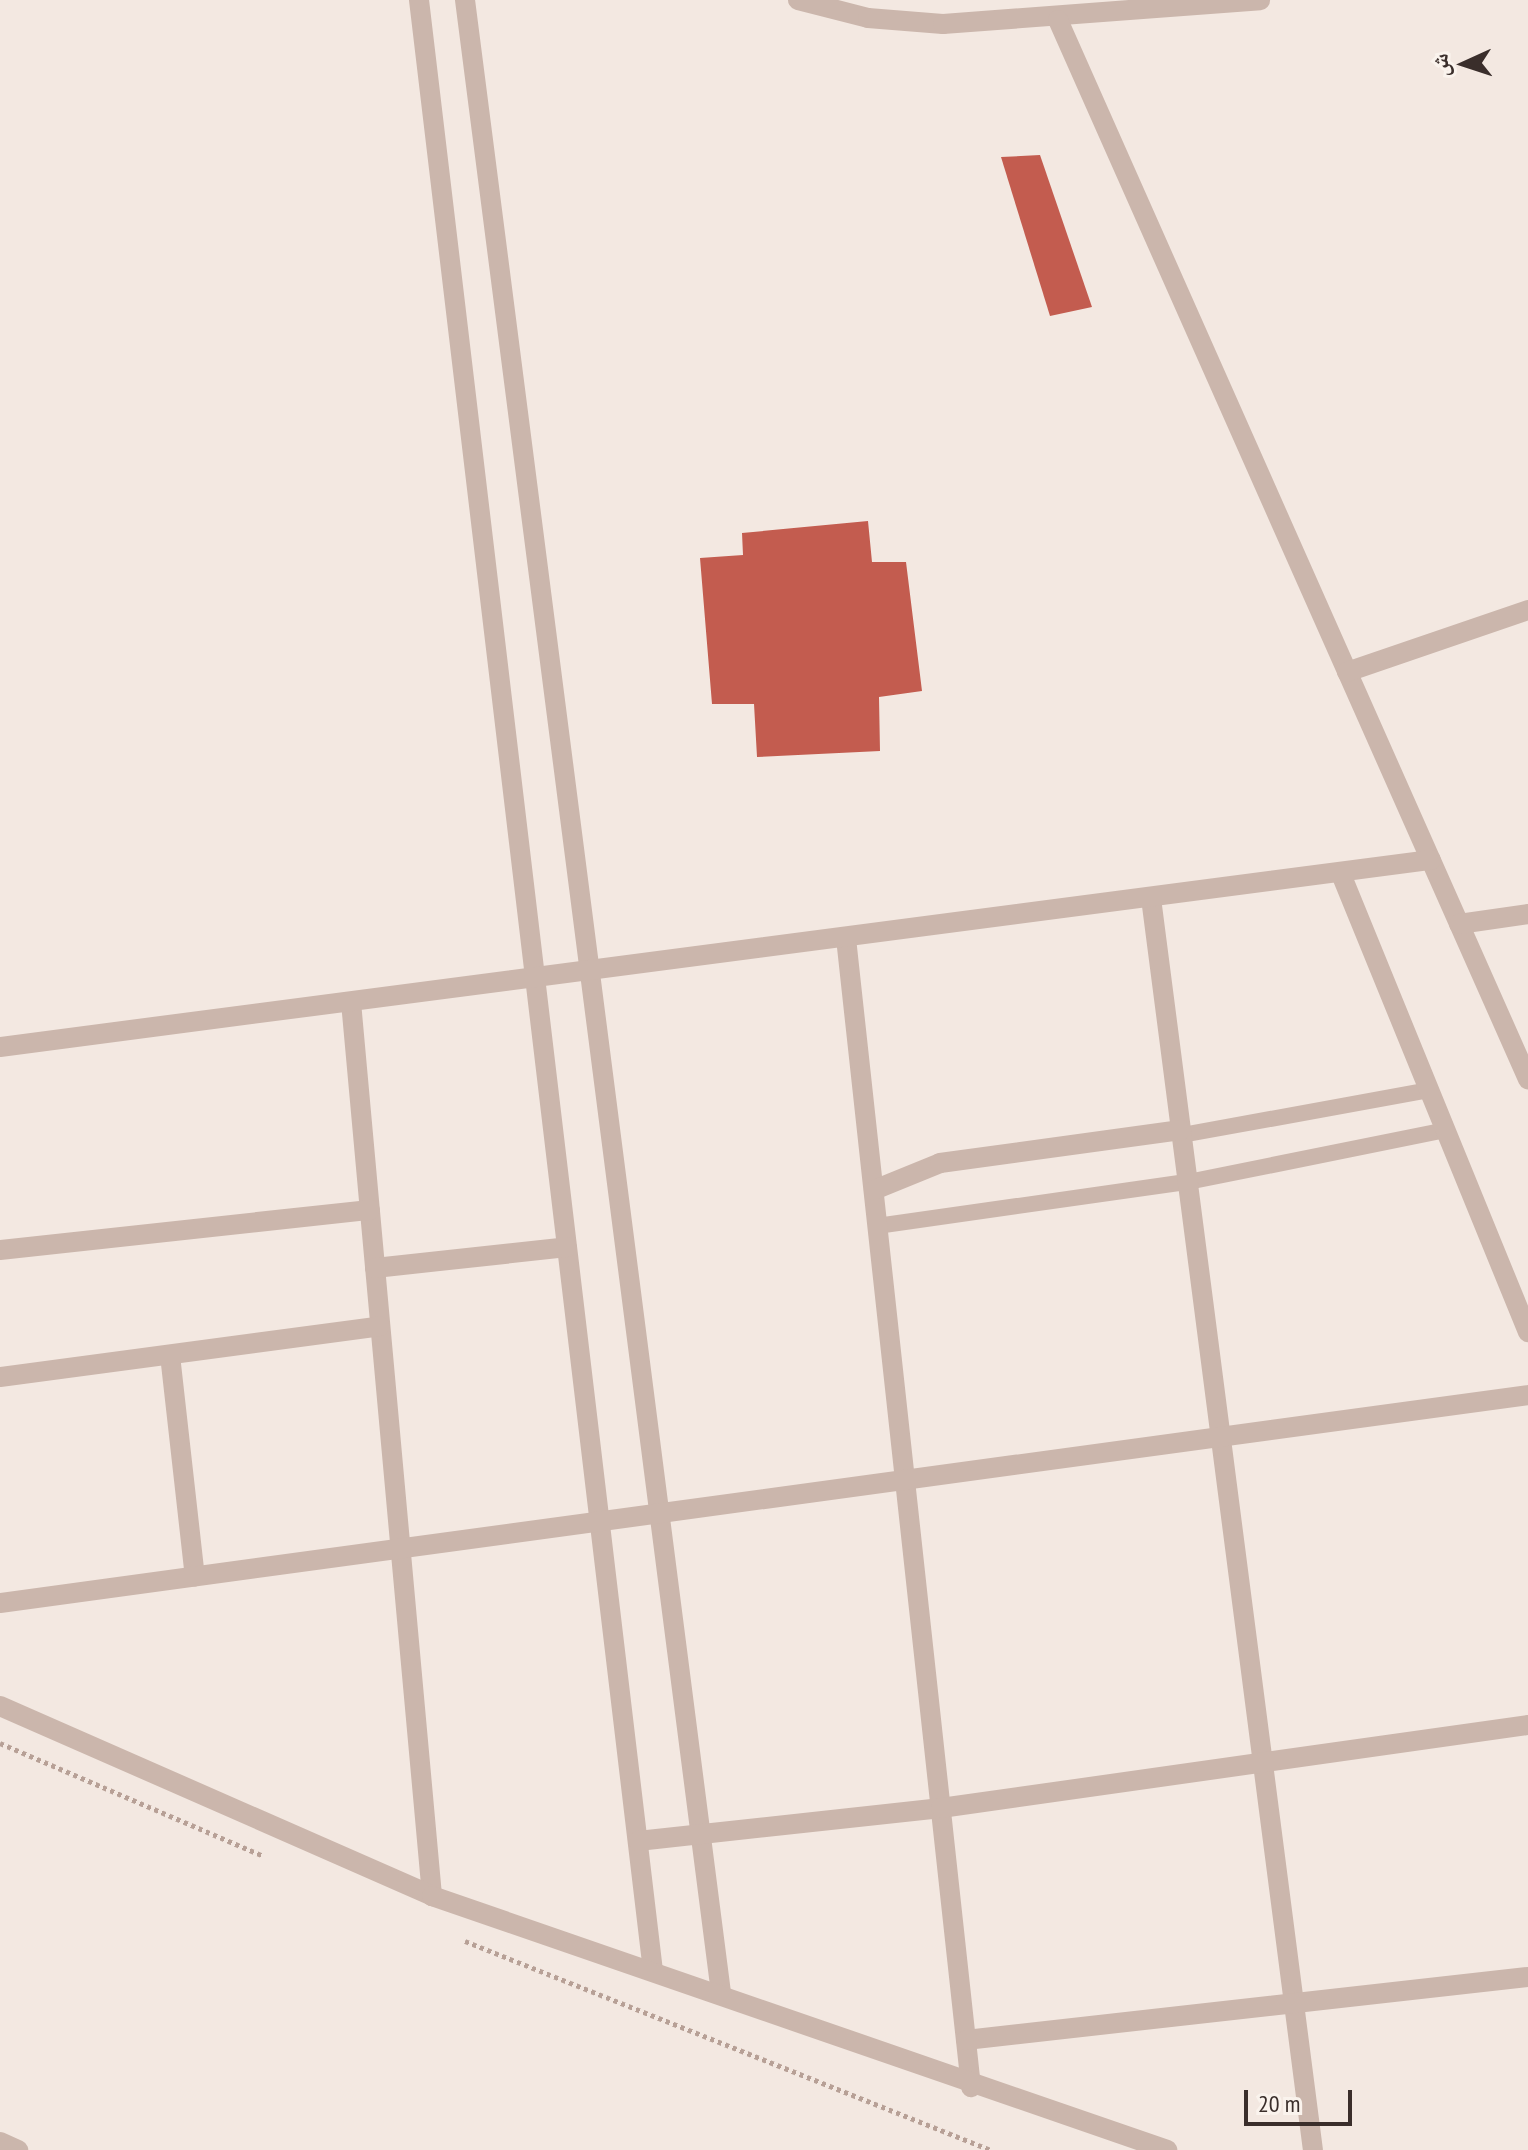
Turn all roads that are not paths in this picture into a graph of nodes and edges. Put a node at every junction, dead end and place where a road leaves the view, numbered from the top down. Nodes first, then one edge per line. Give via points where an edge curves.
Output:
1 (419, 0) edge
2 (465, 0) edge
3 (798, 0) edge
4 (1260, 0) edge
5 (1058, 20) junction
6 (1528, 610) edge
7 (1347, 672) junction
8 (1431, 860) junction
9 (1341, 874) junction
10 (1151, 898) junction
11 (1528, 914) edge
12 (1459, 924) junction
13 (846, 938) junction
14 (590, 971) junction
15 (536, 978) junction
16 (351, 1002) junction
17 (0, 1047) edge
18 (1528, 1079) edge
19 (1430, 1090) junction
20 (1446, 1130) junction
21 (1181, 1133) junction
22 (1188, 1182) junction
23 (874, 1190) junction
24 (370, 1210) junction
25 (877, 1226) junction
26 (567, 1247) junction
27 (0, 1250) edge
28 (375, 1268) junction
29 (380, 1326) junction
30 (1528, 1332) edge
31 (170, 1355) junction
32 (0, 1377) edge
33 (1528, 1395) edge
34 (1221, 1437) junction
35 (905, 1480) junction
36 (659, 1514) junction
37 (600, 1522) junction
38 (400, 1549) junction
39 (195, 1577) junction
40 (0, 1603) edge
41 (0, 1706) edge
42 (1528, 1725) edge
43 (1263, 1762) junction
44 (941, 1808) junction
45 (701, 1836) junction
46 (638, 1841) junction
47 (432, 1896) junction
48 (653, 1970) junction
49 (1528, 1977) edge
50 (721, 1993) junction
51 (1294, 2008) junction
52 (966, 2040) junction
53 (971, 2087) junction
54 (0, 2142) edge
55 (18, 2150) edge
56 (1167, 2150) edge
57 (1313, 2150) edge

1 - 15 street
2 - 14 street
3 - 5 street via 907,22
4 - 5 street
5 - 7 street
6 - 7 street
7 - 8 street
8 - 9 street
8 - 12 street
9 - 10 street
9 - 19 street
10 - 13 street
10 - 21 street
11 - 12 street
12 - 18 street
13 - 14 street
13 - 23 street
14 - 15 street
14 - 36 street
15 - 16 street
15 - 26 street
16 - 17 street
16 - 24 street
19 - 20 street
19 - 21 lane
20 - 22 lane
20 - 30 street
21 - 22 street
21 - 23 street via 940,1163
22 - 25 lane
22 - 34 street
23 - 25 street
24 - 27 street
24 - 28 street
25 - 35 street
26 - 28 street
26 - 37 street
28 - 29 street
29 - 31 street
29 - 38 street
31 - 32 street
31 - 39 street
33 - 34 street
34 - 35 street
34 - 43 street
35 - 36 street
35 - 44 street
36 - 37 street
36 - 45 street
37 - 38 street
37 - 46 street
38 - 39 street
38 - 47 street
39 - 40 street
41 - 47 street
42 - 43 street
43 - 44 street
43 - 51 street
44 - 45 street
44 - 52 street
45 - 46 street
45 - 50 street
46 - 48 street
47 - 48 street
48 - 50 street
49 - 51 street
50 - 53 street
51 - 52 street
51 - 57 street
52 - 53 street
53 - 56 street
54 - 55 street

